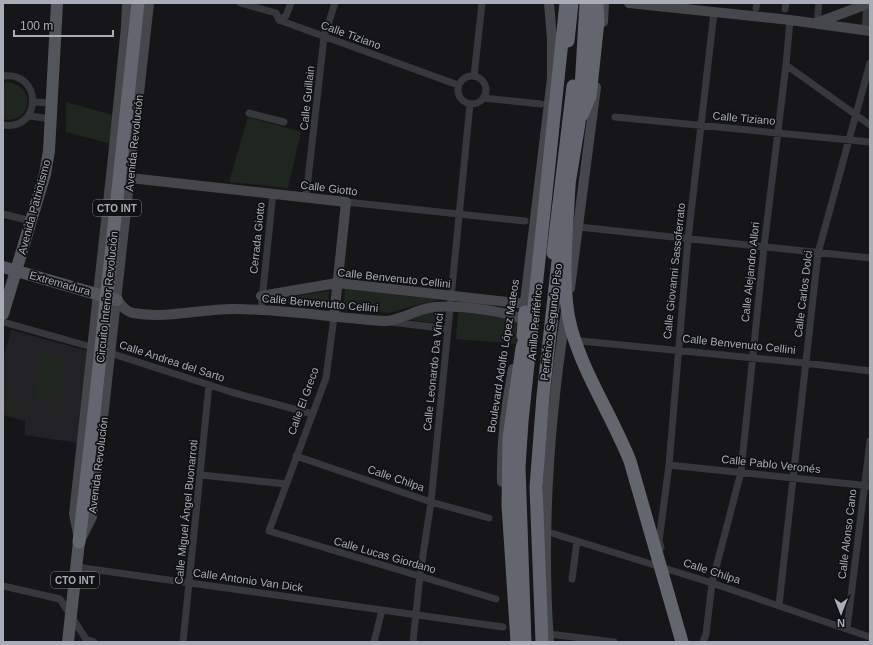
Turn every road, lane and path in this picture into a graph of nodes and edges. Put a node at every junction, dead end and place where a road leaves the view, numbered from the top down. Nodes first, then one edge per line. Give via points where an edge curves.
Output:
1 (57, 3) edge
2 (127, 3) edge
3 (138, 3) edge
4 (149, 3) edge
5 (240, 3) edge
6 (291, 3) edge
7 (335, 3) edge
8 (482, 3) edge
9 (549, 3) edge
10 (560, 3) edge
11 (566, 3) edge
12 (572, 3) edge
13 (581, 3) edge
14 (586, 3) edge
15 (597, 3) edge
16 (604, 3) edge
17 (629, 3) edge
18 (819, 3) edge
19 (868, 4) edge
20 (715, 7) edge
21 (279, 20) junction
22 (790, 20) junction
23 (817, 23) junction
24 (868, 30) edge
25 (324, 37) junction
26 (870, 63) edge
27 (786, 65) junction
28 (3, 76) edge
29 (474, 76) junction
30 (552, 77) junction
31 (458, 85) junction
32 (483, 98) junction
33 (33, 102) junction
34 (51, 103) junction
35 (470, 104) junction
36 (541, 104) dead end
37 (249, 113) dead end
38 (855, 116) junction
39 (615, 117) dead end
40 (26, 118) junction
41 (51, 118) junction
42 (284, 122) dead end
43 (579, 123) junction
44 (3, 125) edge
45 (702, 125) junction
46 (870, 126) edge
47 (778, 132) junction
48 (848, 140) junction
49 (870, 142) edge
50 (130, 178) junction
51 (569, 186) junction
52 (273, 193) junction
53 (306, 197) junction
54 (346, 202) junction
55 (3, 214) edge
56 (460, 214) junction
57 (525, 221) dead end
58 (31, 222) junction
59 (579, 227) junction
60 (688, 239) junction
61 (764, 247) junction
62 (818, 253) junction
63 (870, 258) edge
64 (3, 267) edge
65 (16, 270) junction
66 (337, 282) junction
67 (570, 286) junction
68 (98, 294) junction
69 (261, 296) junction
70 (451, 296) junction
71 (116, 300) junction
72 (450, 307) junction
73 (261, 310) junction
74 (527, 311) junction
75 (3, 314) edge
76 (334, 317) junction
77 (384, 321) junction
78 (3, 322) edge
79 (448, 329) junction
80 (92, 347) junction
81 (678, 350) junction
82 (111, 353) junction
83 (752, 358) junction
84 (805, 363) junction
85 (870, 371) edge
86 (209, 385) junction
87 (312, 414) junction
88 (870, 441) edge
89 (296, 456) junction
90 (669, 465) junction
91 (741, 472) junction
92 (201, 475) junction
93 (793, 478) junction
94 (286, 484) junction
95 (867, 485) edge
96 (431, 502) junction
97 (489, 518) dead end
98 (268, 531) joint
99 (545, 531) junction
100 (79, 542) junction
101 (577, 542) junction
102 (76, 567) junction
103 (667, 568) junction
104 (420, 575) junction
105 (572, 579) dead end
106 (712, 582) junction
107 (190, 583) junction
108 (3, 586) edge
109 (496, 599) dead end
110 (779, 605) junction
111 (382, 610) junction
112 (416, 614) junction
113 (71, 617) junction
114 (503, 627) dead end
115 (847, 629) junction
116 (870, 637) edge
117 (547, 640) edge
118 (68, 642) edge
119 (94, 642) edge
120 (183, 642) edge
121 (374, 642) edge
122 (413, 642) edge
123 (513, 642) edge
124 (517, 642) edge
125 (525, 642) edge
126 (529, 642) edge
127 (537, 642) edge
128 (614, 642) edge
129 (682, 642) edge
130 (688, 642) edge
131 (703, 642) edge

1 - 34 main road, Avenida Patriotismo
2 - 68 main road, Avenida Revolución / CTO INT
3 - 100 highway, Circuito Interior Revolución / CTO INT, bridge
4 - 50 main road, Avenida Revolución / CTO INT
5 - 21 street, Calle Tiziano via 276,13
6 - 21 street via 286,16
7 - 25 street, Calle Guillain
8 - 29 street
9 - 30 main road
10 - 30 main road, Boulevard Adolfo López Mateos
11 - 125 highway, Periférico Segundo Piso, bridge via 519,467
12 - 74 highway, Anillo Periférico
13 - 127 highway, Anillo Periférico via 546,313 533,467
14 - 43 highway, Periférico Segundo Piso
15 - 43 highway via 598,21 590,96
16 - 59 main road via 594,114
17 - 20 main road
18 - 23 street
19 - 23 main road
19 - 24 street
20 - 22 main road
20 - 45 street, Calle Giovanni Sassoferrato
21 - 25 street, Calle Tiziano
22 - 23 main road
22 - 27 street, Calle Alejandro Allori
23 - 24 main road
25 - 31 street, Calle Tiziano
25 - 53 street, Calle Guillain
26 - 38 street, Calle Carlos Dolci
27 - 38 street
27 - 47 street, Calle Alejandro Allori
28 - 33 street via 15,76 24,81 30,88
29 - 31 street via 464,78
29 - 32 street via 483,82
30 - 74 main road, Boulevard Adolfo López Mateos
31 - 35 street via 460,98
32 - 35 street via 477,103
32 - 36 street
33 - 34 street
33 - 40 street
34 - 41 main road, Avenida Patriotismo
35 - 56 street, Calle Leonardo Da Vinci
37 - 42 street
38 - 46 street
38 - 48 street, Calle Carlos Dolci
39 - 45 street, Calle Tiziano
40 - 41 street
40 - 44 street via 15,125
41 - 58 main road, Avenida Patriotismo via 46,166
43 - 51 highway, Periférico Segundo Piso
45 - 47 street, Calle Tiziano
45 - 60 street, Calle Giovanni Sassoferrato
47 - 48 street, Calle Tiziano
47 - 61 street, Calle Alejandro Allori
48 - 49 street, Calle Tiziano
48 - 62 street, Calle Carlos Dolci
50 - 52 main road, Calle Giotto
50 - 71 main road, Avenida Revolución / CTO INT
51 - 117 highway, Periférico Segundo Piso, bridge via 557,272 555,364 542,468
51 - 129 highway, bridge via 565,289 570,327 581,359 630,461
52 - 53 main road, Calle Giotto
52 - 69 street, Cerrada Giotto
53 - 54 main road, Calle Giotto
54 - 56 street, Calle Giotto
54 - 66 main road, Calle El Greco
55 - 58 street
56 - 57 street, Calle Giotto
56 - 70 street, Calle Leonardo Da Vinci
58 - 65 main road, Avenida Patriotismo
59 - 60 street
59 - 67 main road
60 - 61 street
60 - 81 street, Calle Giovanni Sassoferrato
61 - 62 street
61 - 83 street, Calle Alejandro Allori
62 - 63 street
62 - 84 street, Calle Carlos Dolci
64 - 65 main road, Extremadura
65 - 68 main road, Extremadura
65 - 75 main road, Avenida Patriotismo
66 - 69 main road, Calle Benvenuto Cellini
66 - 70 main road, Calle Benvenuto Cellini
66 - 76 main road, Calle El Greco
67 - 81 street, Calle Benvenuto Cellini via 580,343
67 - 99 main road via 547,468
68 - 71 main road, Extremadura
68 - 80 main road, Avenida Revolución / CTO INT
69 - 73 street, Cerrada Giotto
70 - 72 street, Calle Leonardo Da Vinci
70 - 74 main road, Calle Benvenuto Cellini
71 - 73 main road, Calle Benvenutto Cellini via 128,311 145,314
71 - 82 main road, Avenida Revolución / CTO INT
72 - 74 main road, Calle Benvenutto Cellini via 507,314
72 - 77 main road, Calle Benvenutto Cellini via 430,307 400,319
72 - 79 street, Calle Leonardo Da Vinci
73 - 76 main road, Calle Benvenutto Cellini
74 - 123 main road, Boulevard Adolfo López Mateos via 504,414 502,439 504,513
74 - 124 highway via 509,438 508,505
74 - 126 highway, Anillo Periférico via 523,468
76 - 77 main road, Calle Benvenutto Cellini
76 - 87 street, Calle El Greco via 328,368
77 - 79 street
78 - 80 street, Calle Andrea del Sarto
79 - 96 street, Calle Leonardo Da Vinci
80 - 82 street, Calle Andrea del Sarto
80 - 100 main road, Avenida Revolución / CTO INT via 74,514
81 - 83 street, Calle Benvenuto Cellini
81 - 90 street, Calle Giovanni Sassoferrato
82 - 86 street, Calle Andrea del Sarto
82 - 100 main road, Avenida Revolución / CTO INT via 92,517
83 - 84 street, Calle Benvenuto Cellini
83 - 91 street, Calle Alejandro Allori
84 - 85 street, Calle Benvenuto Cellini
84 - 93 street, Calle Carlos Dolci
86 - 87 street, Calle Andrea del Sarto
86 - 92 street, Calle Miguel Ángel Buonarroti
87 - 89 street, Calle El Greco
88 - 95 street, Calle Alonso Cano
89 - 94 street, Calle El Greco
89 - 96 street, Calle Chilpa
90 - 91 street, Calle Pablo Veronés
90 - 103 street, Calle Giovanni Sassoferrato via 659,541
91 - 93 street, Calle Pablo Veronés
91 - 106 street, Calle Alejandro Allori
92 - 94 street
92 - 107 street, Calle Miguel Ángel Buonarroti
93 - 95 street, Calle Pablo Veronés
93 - 110 street, Calle Carlos Dolci
94 - 98 street, Calle El Greco
95 - 115 street, Calle Alonso Cano
96 - 97 street, Calle Chilpa
96 - 104 street, Calle Leonardo Da Vinci
98 - 104 street, Calle Lucas Giordano
99 - 101 street, Calle Chilpa
99 - 117 main road
100 - 102 main road, Avenida Revolución / CTO INT
101 - 103 street, Calle Chilpa
101 - 105 street
102 - 107 street, Calle Antonio Van Dick
102 - 113 main road, Avenida Revolución / CTO INT
103 - 106 street, Calle Chilpa
103 - 130 street
104 - 109 street, Calle Lucas Giordano
104 - 112 street, Calle Leonardo Da Vinci
106 - 110 street, Calle Chilpa
106 - 131 street, Calle Alejandro Allori
107 - 111 street, Calle Antonio Van Dick
107 - 120 street, Calle Miguel Ángel Buonarroti
108 - 113 street via 60,599
110 - 115 street, Calle Chilpa
111 - 112 street, Calle Antonio Van Dick
111 - 121 street
112 - 114 street, Calle Antonio Van Dick
112 - 122 street, Calle Leonardo Da Vinci
113 - 118 main road, Avenida Revolución / CTO INT
113 - 119 street via 86,639
115 - 116 street, Calle Chilpa
117 - 128 street

